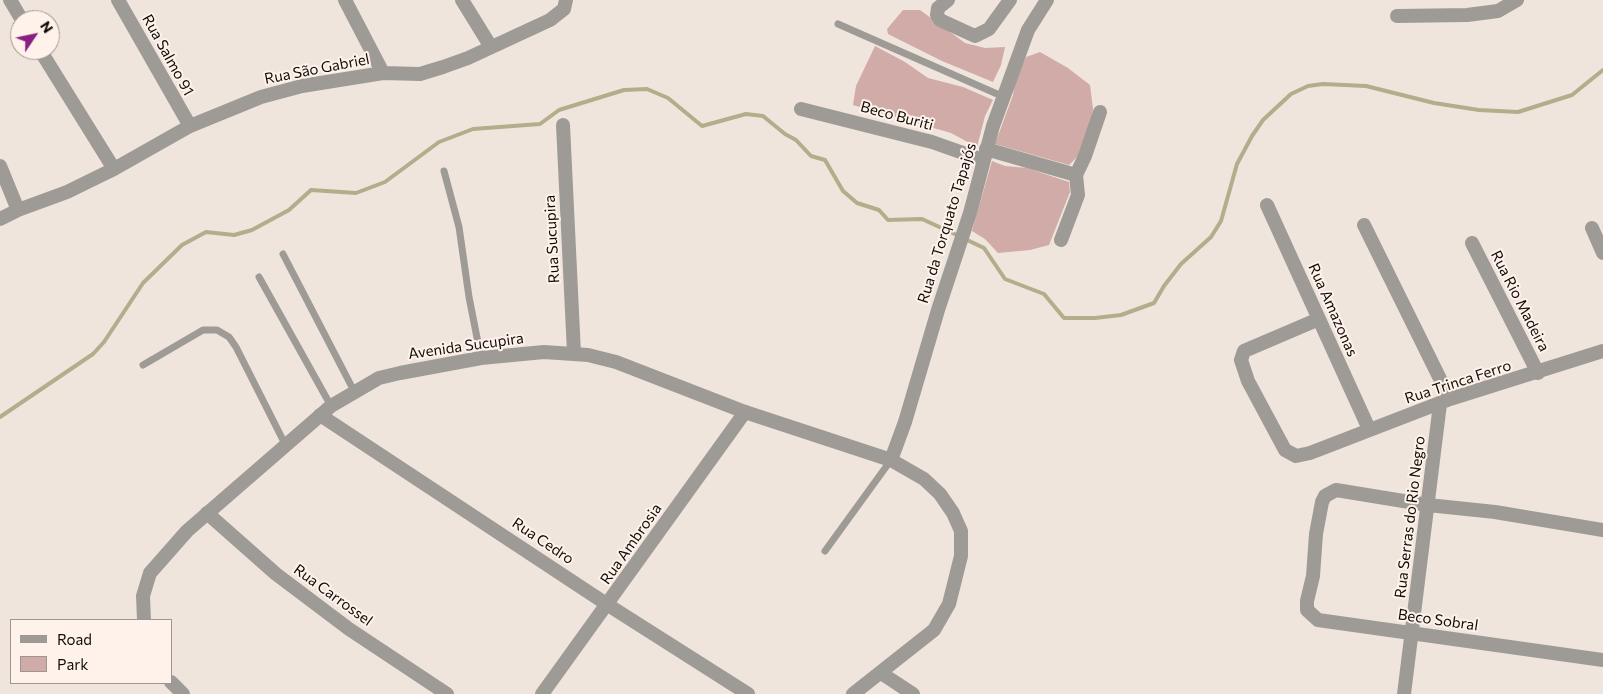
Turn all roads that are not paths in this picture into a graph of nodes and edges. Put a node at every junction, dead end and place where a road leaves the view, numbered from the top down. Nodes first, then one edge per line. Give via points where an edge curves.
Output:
1 (118, 0) edge
2 (345, 0) edge
3 (462, 0) edge
4 (566, 0) edge
5 (1010, 0) edge
6 (1047, 0) edge
7 (1517, 0) edge
8 (943, 4) edge
9 (1397, 16) dead end
10 (838, 24) dead end
11 (491, 47) junction
12 (46, 60) edge
13 (383, 73) junction
14 (1004, 97) junction
15 (801, 108) dead end
16 (1100, 112) dead end
17 (563, 124) dead end
18 (190, 126) junction
19 (985, 155) junction
20 (0, 166) edge
21 (114, 169) junction
22 (444, 171) dead end
23 (1076, 175) junction
24 (1267, 205) dead end
25 (18, 210) junction
26 (0, 219) edge
27 (1364, 225) dead end
28 (1592, 228) dead end
29 (1061, 240) dead end
30 (1472, 243) dead end
31 (1603, 253) edge
32 (283, 254) dead end
33 (259, 277) dead end
34 (1319, 319) junction
35 (1603, 351) edge
36 (574, 353) junction
37 (481, 358) junction
38 (143, 365) dead end
39 (1538, 373) junction
40 (354, 391) junction
41 (1445, 402) junction
42 (331, 406) junction
43 (745, 412) junction
44 (320, 415) junction
45 (1369, 429) junction
46 (285, 444) junction
47 (890, 460) junction
48 (1428, 505) junction
49 (207, 513) junction
50 (1603, 530) edge
51 (826, 551) dead end
52 (608, 605) junction
53 (144, 619) edge
54 (1412, 634) junction
55 (1603, 660) edge
56 (881, 673) junction
57 (172, 683) edge
58 (183, 694) edge
59 (447, 694) edge
60 (542, 694) edge
61 (748, 694) edge
62 (853, 694) edge
63 (913, 694) edge
64 (1404, 694) edge

1 - 18 street, Rua Salmo 91
2 - 13 street
3 - 11 street
4 - 11 street, Rua São Gabriel via 564,9 550,20
5 - 8 street via 989,29 975,36 940,20 936,11
6 - 14 street, Rua da Torquato Tapajós via 1028,30
7 - 9 street via 1498,12
10 - 14 lane
11 - 13 street, Rua São Gabriel via 420,74
12 - 21 street
13 - 18 street, Rua São Gabriel via 302,86 261,97
14 - 19 street, Rua da Torquato Tapajós
15 - 19 street, Beco Buriti
16 - 23 street via 1086,156
17 - 36 street, Rua Sucupira
18 - 21 street, Rua São Gabriel
19 - 23 street, Beco Buriti
19 - 47 street, Rua da Torquato Tapajós via 905,422
20 - 25 street
21 - 25 street, Rua São Gabriel via 67,192
22 - 37 lane via 459,227
23 - 29 street via 1078,194
24 - 34 street, Rua Amazonas
25 - 26 street, Rua São Gabriel
27 - 41 street
28 - 31 street
30 - 39 street, Rua Rio Madeira
32 - 40 lane
33 - 42 lane
34 - 45 street, Rua Amazonas
34 - 45 street, Rua Trinca Ferro via 1244,351 1241,360 1248,381 1285,450 1296,456
35 - 39 street, Rua Trinca Ferro
36 - 37 street, Avenida Sucupira via 544,352
36 - 43 street, Avenida Sucupira via 616,362
37 - 40 street, Avenida Sucupira via 379,378
38 - 46 lane via 203,330 217,330 229,337 236,347
39 - 41 street, Rua Trinca Ferro
40 - 42 street, Avenida Sucupira
41 - 45 street, Rua Trinca Ferro
41 - 48 street, Rua Serras do Rio Negro
42 - 44 street, Avenida Sucupira
43 - 47 street, Avenida Sucupira
43 - 52 street, Rua Ambrosia
44 - 46 street, Avenida Sucupira
44 - 52 street, Rua Cedro
46 - 49 street, Avenida Sucupira
47 - 51 lane
47 - 56 street, Avenida Sucupira via 924,480 940,494 961,531 961,556 950,604 934,630
48 - 50 street via 1495,512
48 - 54 street, Rua Serras do Rio Negro
48 - 54 street, Beco Sobral via 1336,490 1325,496 1316,534 1313,576 1307,602 1307,610 1318,620
49 - 53 street, Avenida Sucupira via 167,551 150,573 143,596
49 - 59 street, Rua Carrossel via 276,574 334,618
52 - 60 street, Rua Ambrosia
52 - 61 street, Rua Cedro
54 - 55 street, Beco Sobral
54 - 64 street, Rua Serras do Rio Negro
56 - 62 street, Avenida Sucupira
56 - 63 street
57 - 58 street

